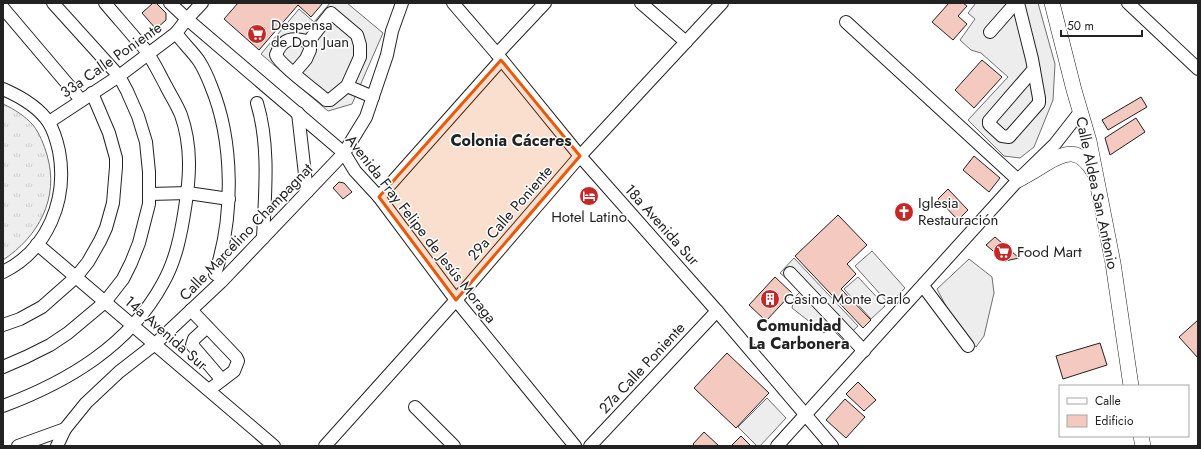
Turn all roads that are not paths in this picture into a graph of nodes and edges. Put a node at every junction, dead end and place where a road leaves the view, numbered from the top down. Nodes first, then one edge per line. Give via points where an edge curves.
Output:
1 (53, 3) edge
2 (105, 3) edge
3 (170, 3) edge
4 (202, 3) edge
5 (402, 3) edge
6 (453, 3) edge
7 (545, 3) edge
8 (641, 3) edge
9 (722, 3) edge
10 (1018, 3) edge
11 (1052, 3) edge
12 (1128, 3) edge
13 (3, 8) edge
14 (187, 19) junction
15 (846, 22) dead end
16 (990, 32) dead end
17 (176, 34) junction
18 (310, 42) junction
19 (686, 42) junction
20 (148, 53) junction
21 (499, 57) junction
22 (1034, 69) junction
23 (1198, 69) edge
24 (294, 73) junction
25 (119, 76) junction
26 (347, 86) junction
27 (3, 89) edge
28 (92, 93) junction
29 (373, 97) junction
30 (81, 100) junction
31 (256, 103) dead end
32 (1080, 112) junction
33 (298, 113) junction
34 (49, 122) junction
35 (344, 153) junction
36 (580, 156) junction
37 (1095, 173) junction
38 (1018, 180) junction
39 (307, 192) junction
40 (188, 193) junction
41 (150, 194) junction
42 (379, 197) junction
43 (229, 199) junction
44 (263, 238) junction
45 (38, 244) junction
46 (3, 272) edge
47 (790, 273) dead end
48 (215, 274) dead end
49 (76, 277) junction
50 (923, 286) junction
51 (456, 300) junction
52 (105, 302) junction
53 (191, 310) junction
54 (717, 311) junction
55 (3, 325) edge
56 (133, 326) junction
57 (207, 327) junction
58 (155, 344) junction
59 (968, 346) dead end
60 (864, 351) junction
61 (3, 367) edge
62 (222, 380) junction
63 (1131, 385) edge
64 (209, 390) junction
65 (3, 406) edge
66 (416, 408) dead end
67 (805, 416) junction
68 (65, 429) junction
69 (18, 446) edge
70 (57, 446) edge
71 (274, 446) edge
72 (325, 446) edge
73 (454, 446) edge
74 (575, 446) edge
75 (590, 446) edge
76 (777, 446) edge
77 (832, 446) edge

1 - 25 street
2 - 20 street
3 - 14 street, Avenida Fray Felipe de Jesús Moraga
4 - 14 street, 33a Calle Poniente
5 - 29 street, Calle Marcelino Champagnat
6 - 21 street, 18a Avenida Sur
7 - 21 street
8 - 19 street
9 - 19 street, 29a Calle Poniente
10 - 16 street via 1012,6
10 - 22 street
11 - 32 main road, Calle Aldea San Antonio
12 - 23 street
13 - 30 street
14 - 17 street, 33a Calle Poniente
14 - 33 street, Avenida Fray Felipe de Jesús Moraga
15 - 38 street
17 - 20 street, 33a Calle Poniente
17 - 43 street via 199,62 216,97 223,121
18 - 24 street via 306,59
18 - 24 street via 298,38 289,39 277,51 277,58
18 - 26 street via 331,13 357,35 360,57
19 - 36 street, 29a Calle Poniente
20 - 25 street, 33a Calle Poniente
20 - 40 street via 182,117 190,161
21 - 36 street, 18a Avenida Sur
21 - 42 street
22 - 22 street via 989,121 1002,136 1009,137 1039,103
24 - 26 street via 326,100 330,100
25 - 28 street, 33a Calle Poniente
25 - 41 street via 143,129 148,155
26 - 29 street
27 - 34 street via 32,105
28 - 30 street, 33a Calle Poniente
28 - 49 street via 109,133 116,167 115,182 113,203 106,228 92,255
29 - 35 street, Calle Marcelino Champagnat via 366,117
30 - 34 street, 33a Calle Poniente
31 - 44 street via 265,153
32 - 37 main road, Calle Aldea San Antonio
32 - 38 street via 1055,144
33 - 35 street, Avenida Fray Felipe de Jesús Moraga
33 - 39 street
34 - 45 street via 58,146 62,170 60,195 53,219
35 - 39 street, Calle Marcelino Champagnat
35 - 42 street, Avenida Fray Felipe de Jesús Moraga via 355,171
36 - 51 street, 29a Calle Poniente
36 - 54 street, 18a Avenida Sur
37 - 38 main road via 1083,158 1065,154
37 - 63 main road, Calle Aldea San Antonio via 1113,263
38 - 50 street
39 - 44 street, Calle Marcelino Champagnat
40 - 41 street
40 - 43 street
40 - 56 street via 180,236 168,272 152,302
41 - 52 street via 135,255 123,279
42 - 51 street, Avenida Fray Felipe de Jesús Moraga
43 - 48 street via 224,241
44 - 53 street, Calle Marcelino Champagnat
45 - 46 street via 21,261
45 - 49 street, 14a Avenida Sur
47 - 60 street
49 - 52 street, 14a Avenida Sur
49 - 55 street via 42,306
50 - 59 street
50 - 60 street
51 - 72 street, 29a Calle Poniente
51 - 74 street, Avenida Fray Felipe de Jesús Moraga
52 - 56 street, 14a Avenida Sur
52 - 61 street via 50,345
53 - 57 street
53 - 58 street, Calle Marcelino Champagnat
54 - 67 street, 18a Avenida Sur
54 - 75 street, 27a Calle Poniente
56 - 58 street, 14a Avenida Sur
56 - 65 street via 95,360 76,373 31,396
57 - 62 street via 194,339 192,345
57 - 62 street via 238,361 234,370
58 - 64 street, 14a Avenida Sur
58 - 68 street, Calle Marcelino Champagnat via 119,372 86,403
60 - 67 street
62 - 64 street
64 - 71 street, 14a Avenida Sur
66 - 73 street
67 - 76 street
67 - 77 street, 18a Avenida Sur
68 - 69 street
68 - 70 street, Calle Marcelino Champagnat

